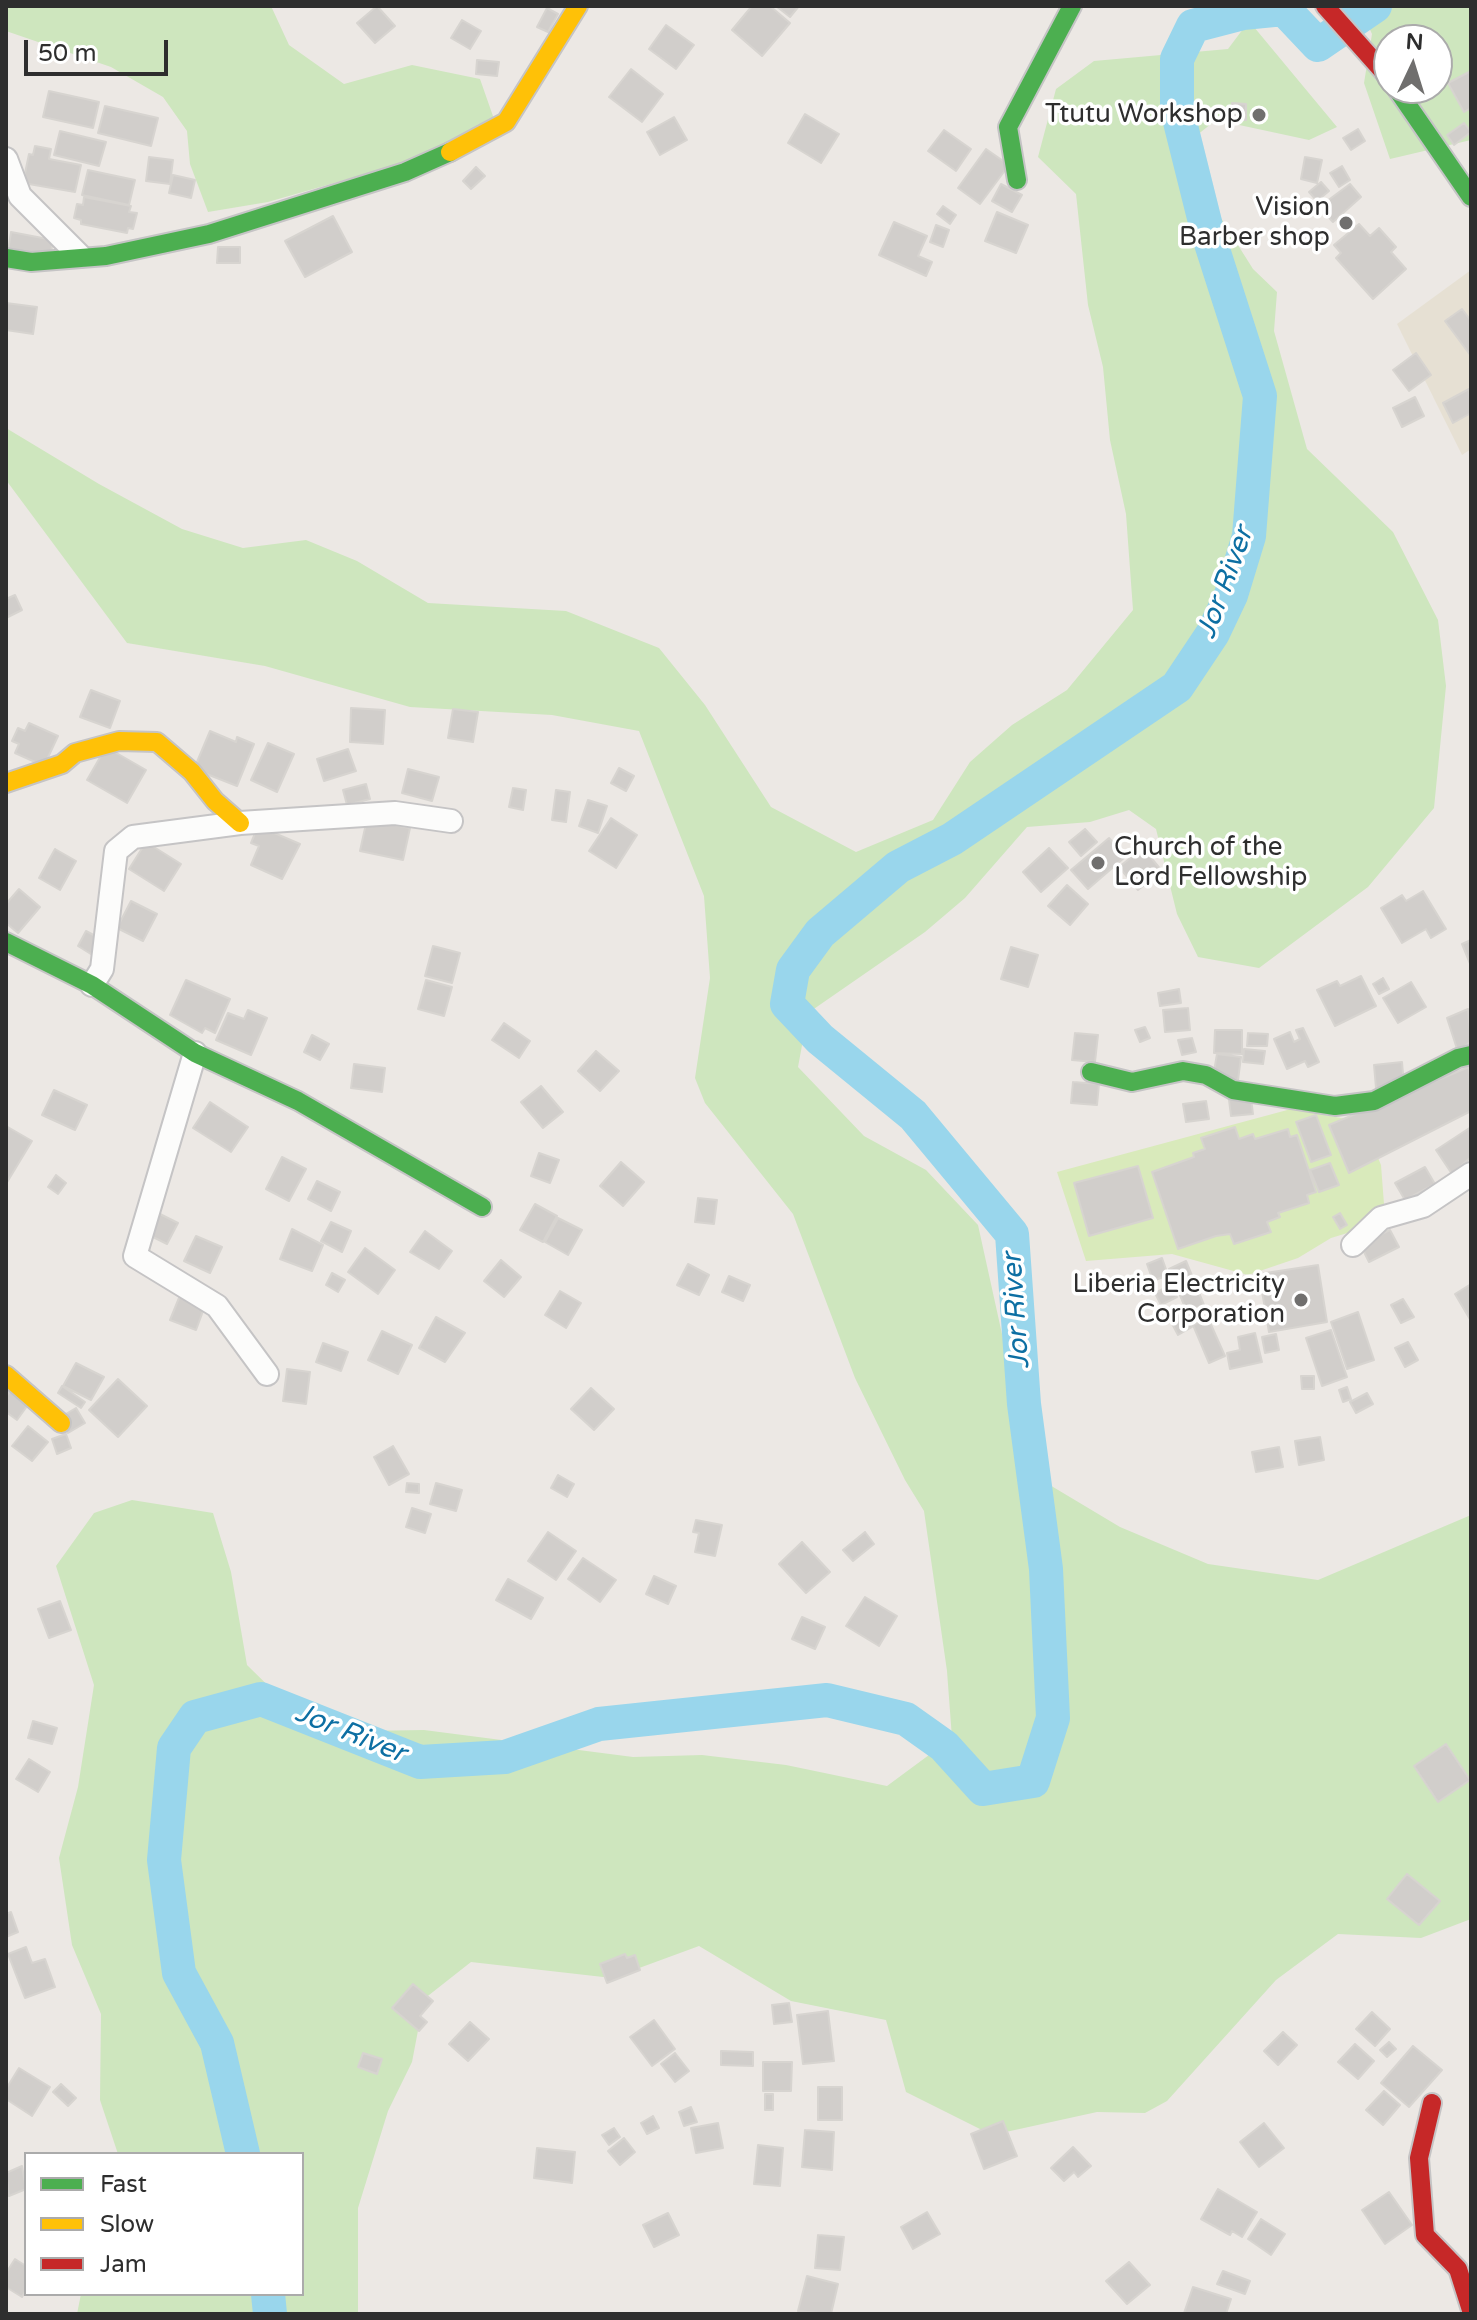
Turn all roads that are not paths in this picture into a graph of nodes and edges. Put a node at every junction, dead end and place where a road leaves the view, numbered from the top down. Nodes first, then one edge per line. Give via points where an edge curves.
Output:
1 (578, 6) edge
2 (1072, 6) edge
3 (1325, 6) edge
4 (1373, 56) edge
5 (1407, 104) edge
6 (6, 159) edge
7 (1017, 180) dead end
8 (1471, 197) edge
9 (80, 256) junction
10 (6, 258) edge
11 (6, 783) edge
12 (451, 821) dead end
13 (240, 823) junction
14 (6, 942) edge
15 (92, 985) junction
16 (195, 1053) junction
17 (1471, 1055) edge
18 (1091, 1072) dead end
19 (1471, 1174) edge
20 (482, 1207) dead end
21 (1353, 1245) dead end
22 (267, 1374) dead end
23 (6, 1375) edge
24 (61, 1423) dead end
25 (1432, 2103) dead end
26 (1471, 2310) edge

1 - 9 main road via 506,122 488,134 405,172 209,234 106,256
2 - 7 main road via 1008,127
3 - 4 main road
5 - 8 main road
6 - 9 street via 20,196
9 - 10 main road via 31,262
11 - 13 main road via 62,764 75,753 119,741 157,742
12 - 13 street via 395,813
13 - 15 street via 133,837 116,851 102,969
14 - 15 main road
15 - 16 main road
16 - 20 main road via 298,1101
16 - 22 street via 135,1256 217,1306
17 - 18 main road via 1374,1101 1335,1106 1233,1090 1206,1075 1183,1071 1132,1082
19 - 21 street via 1423,1206 1381,1218
23 - 24 main road
25 - 26 main road via 1419,2158 1425,2235 1458,2269

